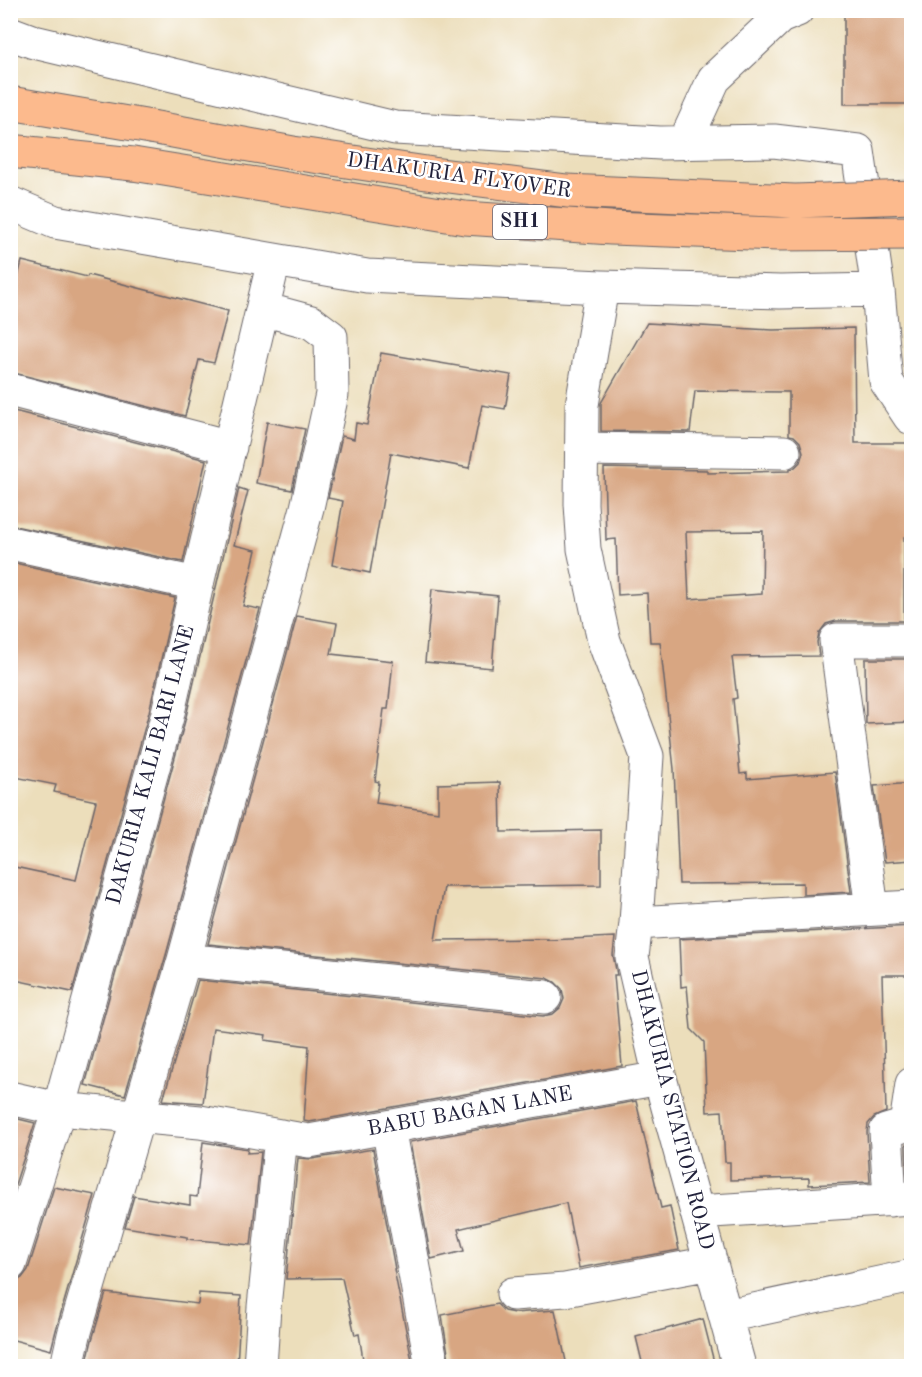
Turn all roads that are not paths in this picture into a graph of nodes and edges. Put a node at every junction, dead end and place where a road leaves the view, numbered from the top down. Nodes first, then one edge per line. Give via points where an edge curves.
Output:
1 (797, 10) edge
2 (10, 33) edge
3 (10, 103) edge
4 (685, 142) junction
5 (10, 151) edge
6 (912, 196) edge
7 (10, 203) edge
8 (912, 233) edge
9 (274, 260) junction
10 (602, 287) junction
11 (878, 290) junction
12 (263, 309) junction
13 (10, 390) edge
14 (912, 417) edge
15 (230, 447) junction
16 (582, 449) junction
17 (784, 452) dead end
18 (10, 543) edge
19 (197, 584) junction
20 (912, 640) edge
21 (912, 907) edge
22 (872, 909) junction
23 (636, 923) junction
24 (184, 960) junction
25 (545, 997) dead end
26 (660, 1078) junction
27 (912, 1084) edge
28 (10, 1098) edge
29 (59, 1109) junction
30 (139, 1117) junction
31 (388, 1127) junction
32 (281, 1136) junction
33 (901, 1199) edge
34 (697, 1212) junction
35 (11, 1263) edge
36 (711, 1263) junction
37 (912, 1276) edge
38 (513, 1294) dead end
39 (726, 1316) junction
40 (67, 1366) edge
41 (260, 1366) edge
42 (432, 1366) edge
43 (739, 1366) edge

1 - 4 street via 780,17 714,79
2 - 4 street via 395,128
3 - 6 main road, DHAKURIA FLYOVER / SH1, bridge via 304,154 567,191 795,201
4 - 11 street via 774,141 858,151
5 - 8 main road, DHAKURIA FLYOVER / SH1, bridge via 134,164 465,218 754,233
7 - 9 street via 55,222
9 - 10 street via 367,276
9 - 12 street, DAKURIA KALI BARI LANE
10 - 11 street via 780,292
10 - 16 street, DHAKURIA STATION ROAD via 582,405
11 - 14 street via 886,381
12 - 15 street, DAKURIA KALI BARI LANE
12 - 24 street via 311,322 331,337 332,394 307,508
13 - 15 street
15 - 19 street, DAKURIA KALI BARI LANE
16 - 17 street
16 - 23 street, DHAKURIA STATION ROAD via 584,549 604,641 647,756
18 - 19 street
19 - 29 street, DAKURIA KALI BARI LANE via 167,717
20 - 22 street via 836,640
21 - 22 street
22 - 23 street
23 - 26 street, DHAKURIA STATION ROAD via 632,957
24 - 25 street
24 - 30 street
26 - 31 street, BABU BAGAN LANE
26 - 34 street, DHAKURIA STATION ROAD
27 - 33 street via 906,1125 886,1131
28 - 29 street, BABU BAGAN LANE
29 - 30 street, BABU BAGAN LANE
29 - 35 street, DAKURIA KALI BARI LANE
30 - 32 street, BABU BAGAN LANE via 200,1122
30 - 40 street
31 - 32 street, BABU BAGAN LANE via 309,1141
31 - 42 street
32 - 41 street
33 - 34 street
34 - 36 street, DHAKURIA STATION ROAD
36 - 38 street via 565,1290
36 - 39 street, DHAKURIA STATION ROAD
37 - 39 street
39 - 43 street, DHAKURIA STATION ROAD

